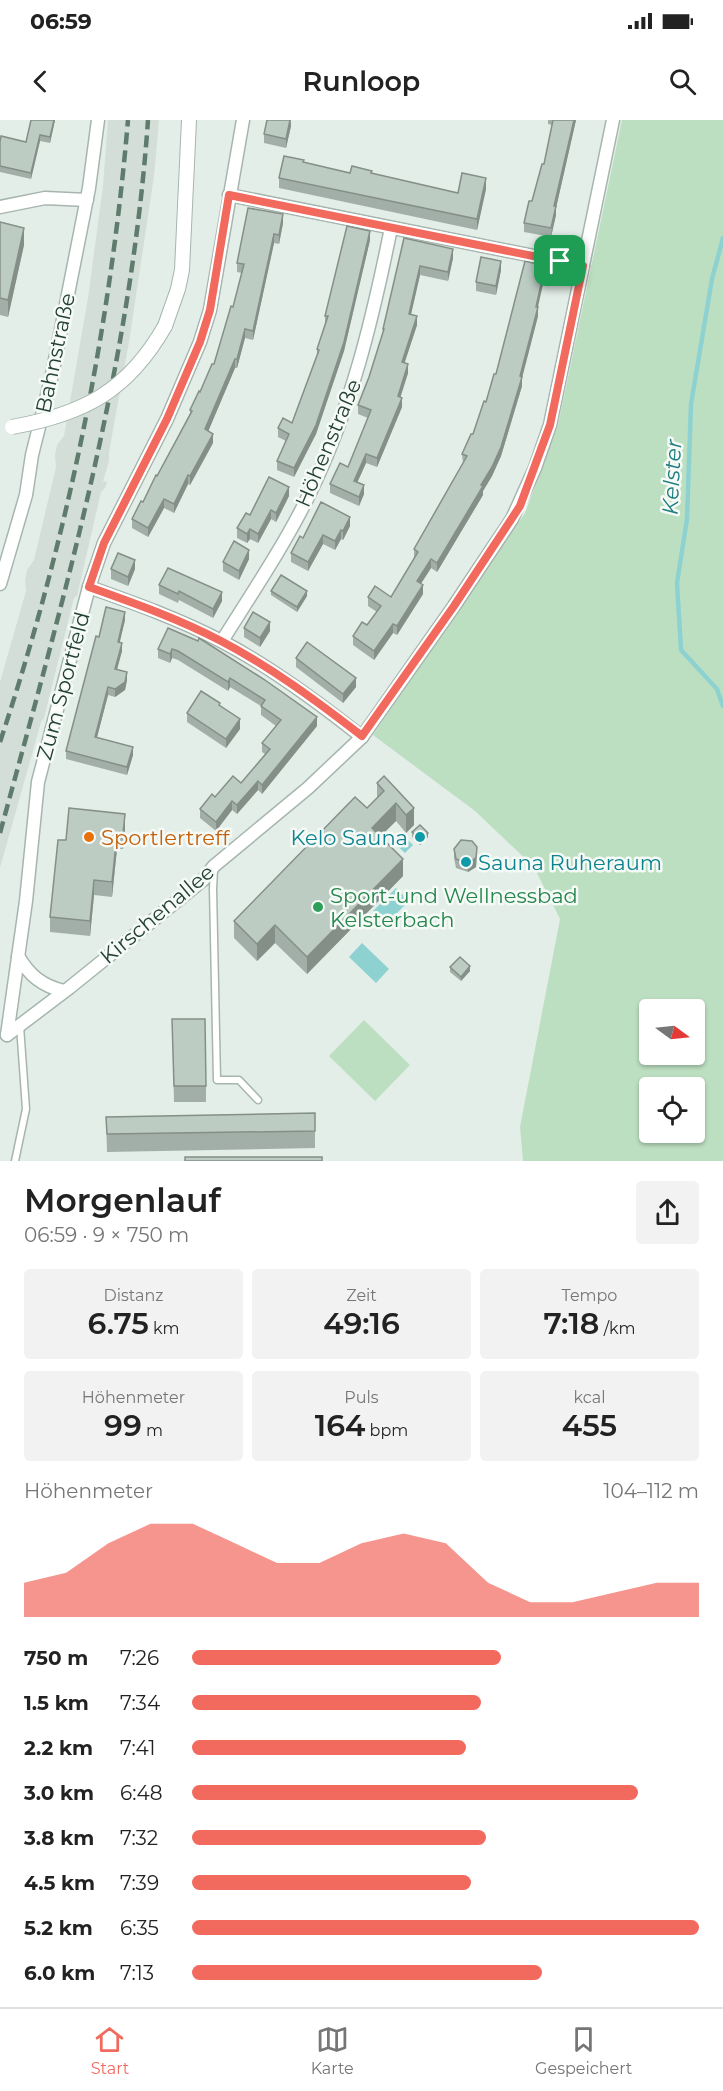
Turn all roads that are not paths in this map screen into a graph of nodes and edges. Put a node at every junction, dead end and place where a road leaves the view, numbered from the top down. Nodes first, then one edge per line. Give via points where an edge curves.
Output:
1 (98, 120) edge
2 (189, 120) edge
3 (243, 120) edge
4 (613, 120) edge
5 (229, 195) junction
6 (87, 200) junction
7 (0, 207) edge
8 (391, 228) junction
9 (583, 266) junction
10 (6, 428) edge
11 (0, 584) edge
12 (89, 587) junction
13 (222, 641) junction
14 (362, 736) junction
15 (214, 866) junction
16 (18, 956) junction
17 (64, 991) junction
18 (20, 1026) junction
19 (3, 1038) edge
20 (258, 1100) dead end
21 (15, 1161) edge

1 - 6 street, Bahnstraße
2 - 10 street, bridge via 182,270 165,326 142,361 112,390 57,417
3 - 5 street, Zum Sportfeld
4 - 9 street, Kirschenallee
5 - 8 street
5 - 12 street, Zum Sportfeld via 210,310 200,342 167,419 104,543
6 - 7 street via 45,198
6 - 11 street, Bahnstraße via 26,495
8 - 9 street
8 - 13 street, Höhenstraße via 366,343 331,447 286,539
9 - 14 street, Kirschenallee via 550,425 520,506
12 - 13 street via 170,616
12 - 16 street, Zum Sportfeld via 38,782
13 - 14 street via 308,695
14 - 15 street, Kirschenallee via 308,788
15 - 17 street, Kirschenallee via 203,880
15 - 20 lane via 217,1080 239,1080
16 - 17 street via 36,979
16 - 19 street, Zum Sportfeld
17 - 18 street, Kirschenallee
18 - 19 street, Kirschenallee
18 - 21 lane via 26,1109

